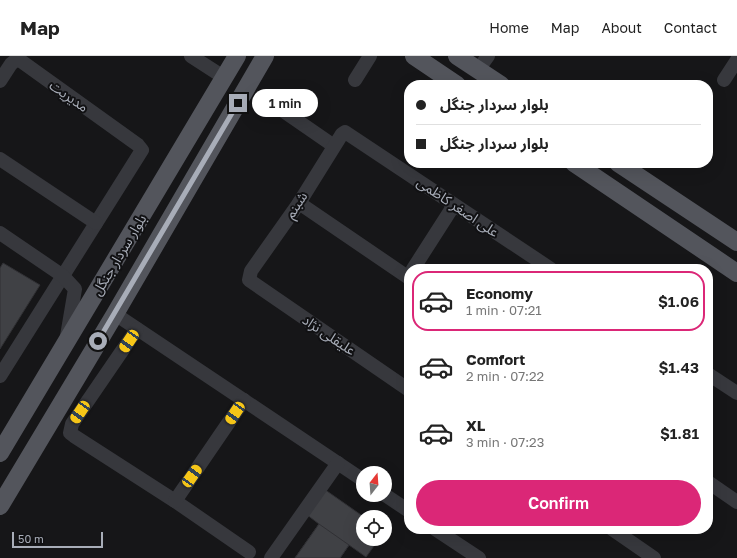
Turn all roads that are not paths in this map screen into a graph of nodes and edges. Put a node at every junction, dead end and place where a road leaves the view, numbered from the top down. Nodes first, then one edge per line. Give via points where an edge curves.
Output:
1 (191, 56) edge
2 (237, 56) edge
3 (265, 56) edge
4 (370, 56) edge
5 (414, 56) edge
6 (457, 56) edge
7 (737, 60) edge
8 (483, 63) edge
9 (225, 78) junction
10 (355, 80) dead end
11 (450, 80) edge
12 (496, 80) edge
13 (724, 80) dead end
14 (0, 81) edge
15 (266, 100) dead end
16 (345, 132) joint
17 (334, 146) junction
18 (0, 159) edge
19 (581, 168) edge
20 (626, 168) edge
21 (299, 203) junction
22 (454, 205) junction
23 (96, 223) junction
24 (0, 233) edge
25 (737, 242) edge
26 (417, 264) edge
27 (543, 264) edge
28 (404, 271) edge
29 (737, 272) edge
30 (63, 276) junction
31 (250, 280) joint
32 (115, 314) junction
33 (137, 329) junction
34 (65, 344) junction
35 (0, 376) edge
36 (713, 377) edge
37 (404, 387) edge
38 (737, 393) edge
39 (244, 400) junction
40 (0, 453) edge
41 (338, 463) junction
42 (356, 475) edge
43 (713, 485) edge
44 (392, 499) edge
45 (175, 501) junction
46 (737, 502) edge
47 (0, 506) edge
48 (404, 506) edge
49 (443, 534) edge
50 (629, 534) edge
51 (249, 552) dead end
52 (271, 558) edge
53 (479, 558) edge
54 (654, 558) edge

1 - 9 street
2 - 9 main road, بلوار سردار جنگل
3 - 32 main road, بلوار سردار جنگل
4 - 10 street
5 - 11 main road
6 - 8 main road
7 - 13 street
8 - 12 main road
9 - 34 main road, بلوار سردار جنگل
14 - 23 street, مدیریت via 12,64 16,60 20,61 142,150
15 - 17 street
16 - 17 street, شبنم
16 - 22 street, علی اصغر کاظمی
17 - 21 street, شبنم
18 - 23 street
19 - 29 main road
20 - 25 main road
21 - 28 street
21 - 31 street, شبنم via 251,271
22 - 26 street
22 - 27 street, علی اصغر کاظمی
23 - 30 street
24 - 30 street
30 - 34 street via 75,289
30 - 35 street
31 - 37 street, علیقلی نژاد
32 - 33 street
32 - 47 main road, بلوار سردار جنگل
33 - 39 street
33 - 45 street via 72,424 70,433
34 - 40 main road, بلوار سردار جنگل
36 - 38 street
39 - 41 street
39 - 45 street
41 - 42 street
41 - 52 street
43 - 46 street
44 - 48 street
45 - 51 street
49 - 53 street
50 - 54 street

